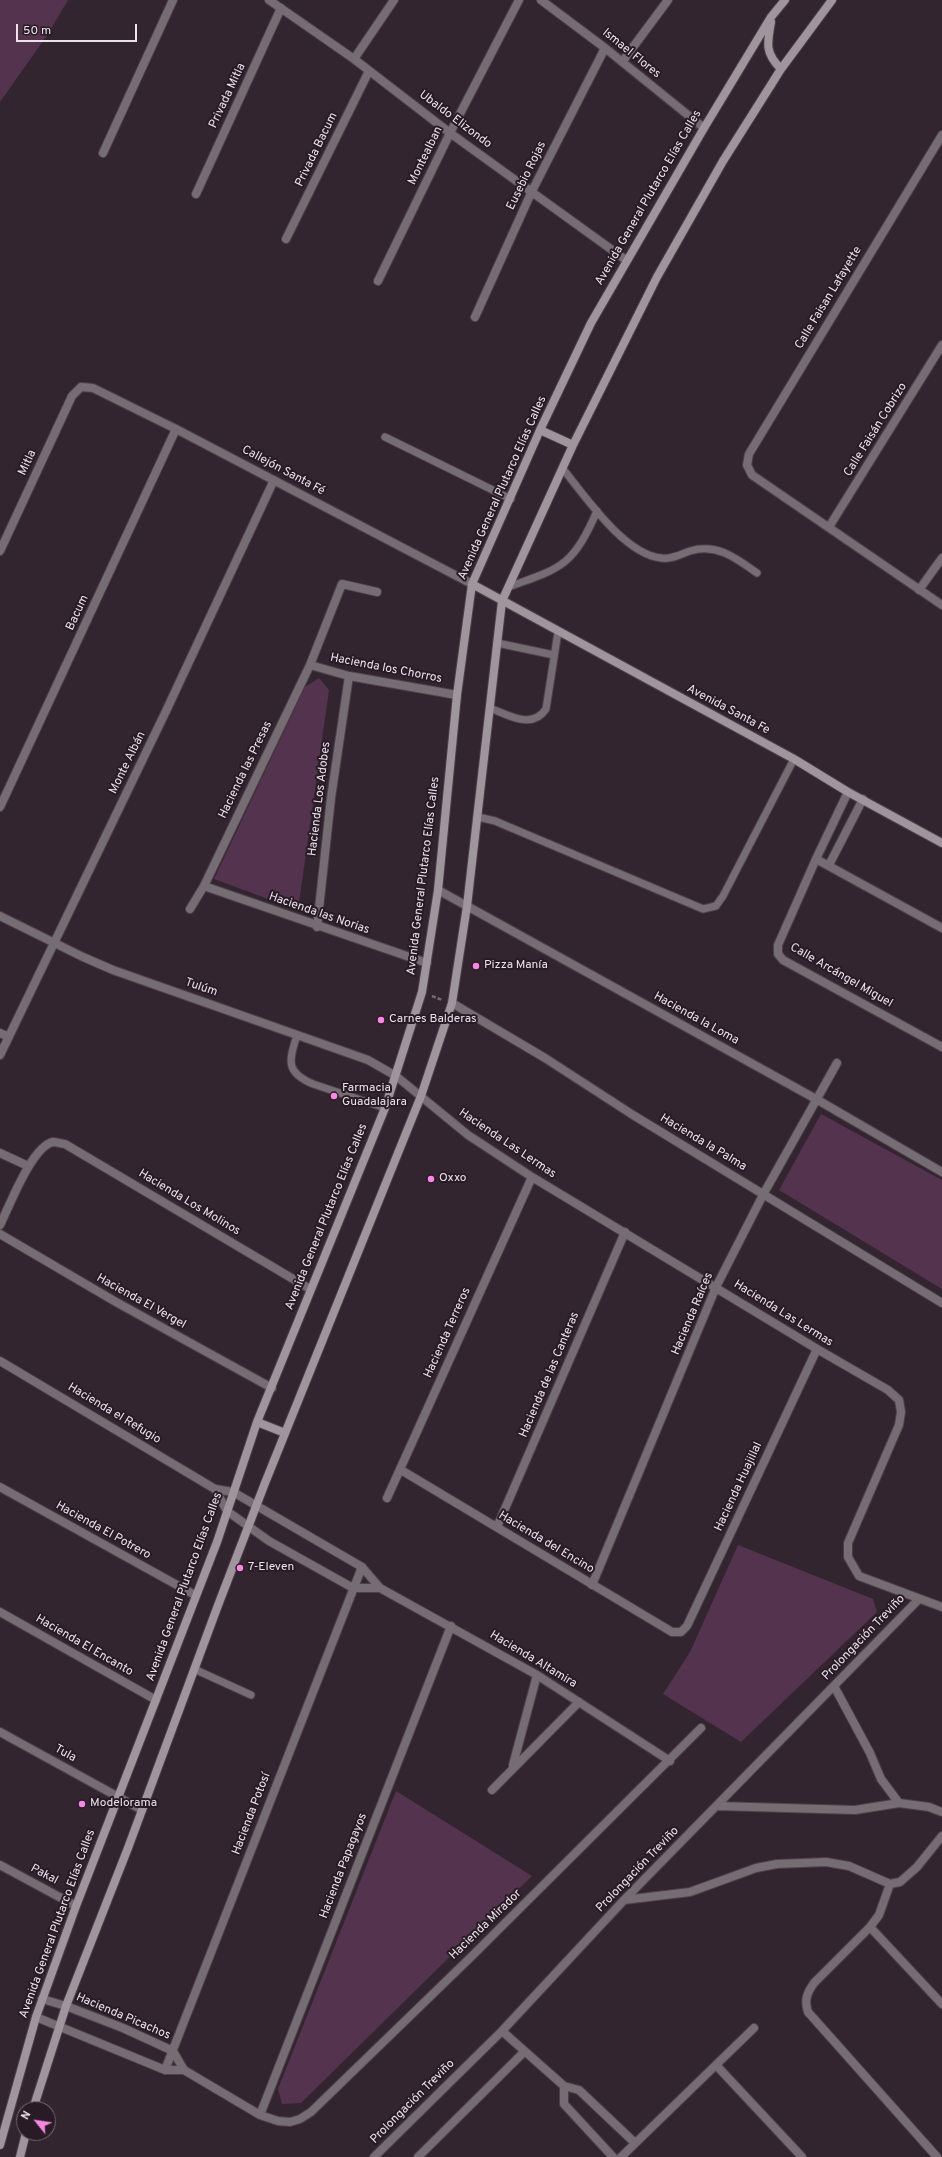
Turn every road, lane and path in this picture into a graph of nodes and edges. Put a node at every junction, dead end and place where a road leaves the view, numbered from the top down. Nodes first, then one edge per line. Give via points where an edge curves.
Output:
1 (173, 0) edge
2 (269, 0) edge
3 (394, 0) edge
4 (519, 0) edge
5 (542, 0) edge
6 (668, 0) edge
7 (785, 0) edge
8 (832, 0) edge
9 (281, 8) junction
10 (771, 17) junction
11 (605, 48) junction
12 (354, 59) junction
13 (622, 62) junction
14 (781, 69) junction
15 (369, 71) junction
16 (704, 128) junction
17 (450, 133) junction
18 (942, 135) edge
19 (103, 153) dead end
20 (532, 191) junction
21 (196, 194) dead end
22 (286, 239) dead end
23 (626, 260) junction
24 (378, 281) dead end
25 (475, 317) dead end
26 (942, 345) edge
27 (81, 387) joint
28 (176, 428) junction
29 (540, 430) junction
30 (385, 438) dead end
31 (574, 445) junction
32 (563, 469) junction
33 (274, 480) junction
34 (511, 499) junction
35 (597, 511) junction
36 (830, 528) junction
37 (0, 551) edge
38 (942, 558) edge
39 (757, 573) dead end
40 (472, 584) junction
41 (508, 587) junction
42 (919, 590) junction
43 (377, 592) dead end
44 (502, 601) junction
45 (942, 605) edge
46 (558, 632) junction
47 (497, 643) junction
48 (554, 656) junction
49 (310, 665) junction
50 (349, 676) junction
51 (457, 695) junction
52 (490, 708) junction
53 (794, 759) junction
54 (848, 792) junction
55 (862, 799) junction
56 (0, 807) edge
57 (478, 817) junction
58 (942, 843) edge
59 (816, 859) junction
60 (828, 865) junction
61 (204, 886) junction
62 (438, 890) junction
63 (467, 906) junction
64 (190, 909) dead end
65 (0, 916) edge
66 (318, 927) junction
67 (942, 928) edge
68 (54, 944) junction
69 (427, 963) junction
70 (422, 992) junction
71 (452, 1003) junction
72 (0, 1033) edge
73 (298, 1035) junction
74 (9, 1037) junction
75 (942, 1047) edge
76 (0, 1055) edge
77 (837, 1063) dead end
78 (396, 1076) junction
79 (421, 1096) junction
80 (816, 1099) junction
81 (385, 1108) junction
82 (0, 1153) edge
83 (28, 1166) junction
84 (942, 1172) edge
85 (532, 1177) junction
86 (764, 1193) junction
87 (0, 1225) edge
88 (625, 1232) junction
89 (0, 1234) edge
90 (716, 1287) junction
91 (310, 1289) junction
92 (942, 1303) edge
93 (817, 1349) junction
94 (0, 1361) edge
95 (272, 1388) junction
96 (257, 1422) junction
97 (285, 1433) junction
98 (401, 1470) junction
99 (0, 1487) edge
100 (215, 1489) junction
101 (233, 1492) junction
102 (387, 1498) dead end
103 (256, 1506) junction
104 (227, 1511) junction
105 (249, 1527) junction
106 (497, 1528) junction
107 (362, 1567) junction
108 (592, 1585) junction
109 (353, 1588) junction
110 (380, 1588) junction
111 (195, 1595) junction
112 (918, 1599) junction
113 (942, 1607) edge
114 (0, 1612) edge
115 (451, 1626) junction
116 (681, 1632) joint
117 (194, 1669) junction
118 (537, 1675) junction
119 (834, 1686) junction
120 (251, 1695) dead end
121 (156, 1700) junction
122 (579, 1702) junction
123 (701, 1728) dead end
124 (0, 1732) edge
125 (670, 1761) junction
126 (513, 1767) junction
127 (492, 1790) dead end
128 (119, 1797) junction
129 (899, 1803) junction
130 (717, 1806) junction
131 (142, 1810) junction
132 (942, 1812) edge
133 (942, 1836) edge
134 (0, 1865) edge
135 (890, 1884) junction
136 (624, 1900) junction
137 (76, 1906) junction
138 (870, 1927) junction
139 (42, 1999) junction
140 (942, 2004) edge
141 (66, 2006) junction
142 (36, 2017) junction
143 (60, 2026) junction
144 (754, 2028) dead end
145 (502, 2031) junction
146 (173, 2052) junction
147 (524, 2052) junction
148 (716, 2065) junction
149 (165, 2070) junction
150 (184, 2070) junction
151 (564, 2086) junction
152 (36, 2101) edge
153 (260, 2115) junction
154 (278, 2121) joint
155 (24, 2141) edge
156 (635, 2143) junction
157 (0, 2145) edge
158 (20, 2157) edge
159 (374, 2157) edge
160 (418, 2157) edge
161 (613, 2157) edge
162 (621, 2157) edge
163 (802, 2157) edge
164 (937, 2157) edge

1 - 19 street
2 - 9 street, Ubaldo Elizondo
3 - 12 street
4 - 17 street, Montealban
5 - 11 street, Ismael Flores
6 - 13 street
7 - 10 street, Avenida General Plutarco Elías Calles
8 - 14 street
9 - 12 street, Ubaldo Elizondo
9 - 21 street, Privada Mitla
10 - 14 street via 768,49 771,59
10 - 16 street, Avenida General Plutarco Elías Calles
11 - 13 street, Ismael Flores
11 - 20 street, Eusebio Rojas
12 - 15 street, Ubaldo Elizondo
13 - 16 street, Ismael Flores
14 - 31 street via 723,161 657,277
15 - 17 street, Ubaldo Elizondo
15 - 22 street, Privada Bacum
16 - 23 street, Avenida General Plutarco Elías Calles
17 - 20 street, Ubaldo Elizondo
17 - 24 street, Montealban
18 - 36 street, Calle Faisan Lafayette via 749,454 747,465 752,475
20 - 23 street, Ubaldo Elizondo
20 - 25 street, Eusebio Rojas
23 - 29 street, Avenida General Plutarco Elías Calles via 591,324
26 - 36 street, Calle Faisán Cobrizo
27 - 28 street, Callejón Santa Fé via 92,388
27 - 37 street, Mitla via 72,396
28 - 33 street, Callejón Santa Fé
28 - 56 street, Bacum
29 - 31 street
29 - 34 street, Avenida General Plutarco Elías Calles
30 - 34 lane
31 - 32 street
32 - 35 lane
32 - 41 street
33 - 40 street, Callejón Santa Fé
33 - 68 street, Monte Albán
34 - 40 street, Avenida General Plutarco Elías Calles
35 - 39 lane via 629,545 656,557 668,558 691,550 709,548 727,553
35 - 41 lane via 585,540 572,558 550,572
36 - 42 street
38 - 42 street
40 - 44 street, Avenida Santa Fe
40 - 51 street, Avenida General Plutarco Elías Calles
41 - 44 street
42 - 45 street
43 - 49 street, Hacienda las Presas via 342,584
44 - 46 street, Avenida Santa Fe
44 - 47 street
46 - 48 lane
46 - 53 street, Avenida Santa Fe
47 - 48 lane
47 - 52 street
48 - 52 lane via 546,709 541,716 533,720 522,720
49 - 50 street, Hacienda los Chorros
49 - 61 street, Hacienda las Presas
50 - 51 street, Hacienda los Chorros
50 - 66 street, Hacienda Los Adobes via 331,798
51 - 62 street, Avenida General Plutarco Elías Calles
52 - 57 street
53 - 54 street, Avenida Santa Fe
53 - 57 lane via 723,896 716,906 703,909 495,821
54 - 55 street, Avenida Santa Fe
54 - 59 street, Calle Arcángel Miguel
55 - 58 street, Avenida Santa Fe
55 - 60 street
57 - 63 street
59 - 60 street
59 - 75 street, Calle Arcángel Miguel via 778,945 778,954 783,960
60 - 67 street
61 - 64 street, Hacienda las Presas
61 - 66 street, Hacienda las Norias
62 - 63 street, Hacienda la Loma
62 - 69 street, Avenida General Plutarco Elías Calles
63 - 71 street
63 - 80 street, Hacienda la Loma
65 - 68 street, Tulúm
66 - 69 street, Hacienda las Norias
68 - 73 street, Tulúm via 114,970
68 - 74 street, Monte Albán
69 - 70 street, Avenida General Plutarco Elías Calles
70 - 71 path
70 - 78 street, Avenida General Plutarco Elías Calles
71 - 79 street
71 - 86 street, Hacienda la Palma
72 - 74 street
73 - 78 street, Tulúm via 368,1060
73 - 81 lane via 290,1064 293,1072 313,1084
74 - 76 street, Monte Albán
77 - 80 street, Hacienda Raíces
78 - 79 street, Hacienda Las Lermas
78 - 81 street, Avenida General Plutarco Elías Calles
79 - 85 street, Hacienda Las Lermas via 468,1135
79 - 97 street
80 - 84 street, Hacienda la Loma
80 - 86 street, Hacienda Raíces
81 - 91 street, Avenida General Plutarco Elías Calles
82 - 83 street
83 - 87 street
83 - 91 street, Hacienda Los Molinos via 43,1147 53,1142 65,1144
85 - 88 street, Hacienda Las Lermas
85 - 98 street, Hacienda Terreros
86 - 90 street, Hacienda Raíces
86 - 92 street, Hacienda la Palma
88 - 90 street, Hacienda Las Lermas
88 - 106 street, Hacienda de las Canteras
89 - 95 street, Hacienda El Vergel via 116,1302
90 - 93 street, Hacienda Las Lermas
90 - 108 street, Hacienda Raíces
91 - 95 street, Avenida General Plutarco Elías Calles
93 - 112 street, Hacienda Las Lermas via 888,1390 899,1400 899,1425 848,1543 848,1557 859,1576
93 - 116 street, Hacienda Huajillal via 687,1626
94 - 100 street, Hacienda el Refugio
95 - 96 street, Avenida General Plutarco Elías Calles
96 - 97 street
96 - 101 street, Avenida General Plutarco Elías Calles
97 - 103 street
98 - 102 street, Hacienda Terreros
98 - 106 street, Hacienda del Encino
99 - 111 street, Hacienda El Potrero
100 - 101 street, Hacienda el Refugio
100 - 104 street
101 - 103 street, Hacienda Altamira
101 - 104 street, Avenida General Plutarco Elías Calles
103 - 105 street
103 - 107 street, Hacienda Altamira
104 - 105 street, Hacienda Altamira
104 - 111 street, Avenida General Plutarco Elías Calles
105 - 109 street, Hacienda Altamira
105 - 117 street
106 - 108 street, Hacienda del Encino
107 - 109 street, Hacienda Potosí
107 - 110 street, Hacienda Altamira
108 - 116 street, Hacienda del Encino via 672,1632
109 - 110 street, Hacienda Altamira
109 - 146 street, Hacienda Potosí
110 - 115 street, Hacienda Altamira
111 - 121 street, Avenida General Plutarco Elías Calles
112 - 113 street, Hacienda Las Lermas
112 - 119 street, Prolongación Treviño
114 - 121 street, Hacienda El Encanto
115 - 118 street, Hacienda Altamira
115 - 153 street, Hacienda Papagayos
117 - 120 lane
117 - 131 street
118 - 122 street, Hacienda Altamira
118 - 126 street
119 - 129 street via 870,1753 881,1780
119 - 130 street, Prolongación Treviño
121 - 128 street, Avenida General Plutarco Elías Calles
122 - 125 street, Hacienda Altamira
122 - 126 street
123 - 125 street, Hacienda Mirador
124 - 128 street, Tula
125 - 154 street, Hacienda Mirador via 311,2112 290,2122
126 - 127 street
128 - 131 street, Tula
128 - 137 street, Avenida General Plutarco Elías Calles
129 - 130 street via 855,1810
129 - 132 street via 929,1807
130 - 136 street, Prolongación Treviño
131 - 141 street
133 - 135 street via 907,1878
134 - 137 street, Pakal
135 - 136 street via 848,1866 826,1862 777,1864 756,1868 690,1892
135 - 138 street via 879,1915
136 - 145 street, Prolongación Treviño
137 - 139 street, Avenida General Plutarco Elías Calles
138 - 140 street
138 - 164 street via 814,1983 807,1993 805,2003 808,2012
139 - 141 street, Hacienda Picachos
139 - 142 street, Avenida General Plutarco Elías Calles
141 - 143 street
141 - 146 street, Hacienda Picachos via 123,2028
142 - 143 street
142 - 157 street, Avenida General Plutarco Elías Calles
143 - 149 street
143 - 152 street
144 - 148 street
145 - 147 street
145 - 159 street, Prolongación Treviño
146 - 149 street, Hacienda Potosí
146 - 150 street, Hacienda Picachos
147 - 151 street
147 - 160 street
148 - 156 street
148 - 163 street
149 - 150 street
150 - 153 street, Hacienda Picachos
151 - 156 street via 579,2090
151 - 161 street via 564,2104
153 - 154 street, Hacienda Picachos
155 - 158 street
156 - 162 street

